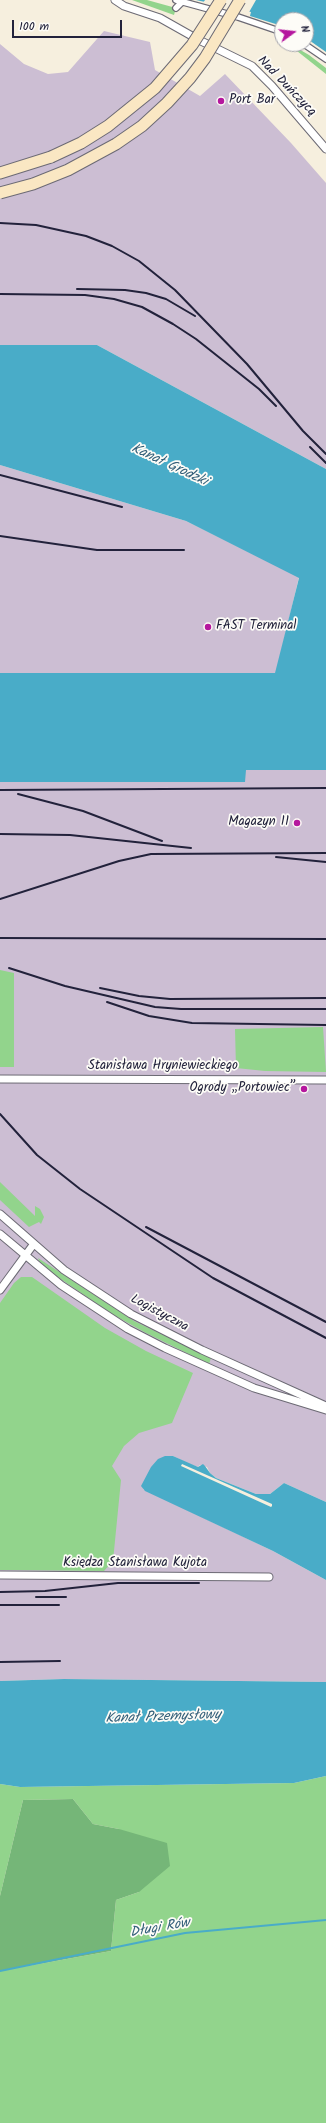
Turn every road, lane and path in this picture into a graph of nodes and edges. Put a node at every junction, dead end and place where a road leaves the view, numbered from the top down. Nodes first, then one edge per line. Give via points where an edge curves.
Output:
1 (115, 0) edge
2 (220, 0) edge
3 (240, 0) edge
4 (179, 1) edge
5 (176, 8) dead end
6 (274, 29) edge
7 (314, 51) edge
8 (326, 59) edge
9 (326, 150) edge
10 (0, 173) edge
11 (0, 193) edge
12 (0, 1079) edge
13 (326, 1080) edge
14 (0, 1214) edge
15 (0, 1234) edge
16 (33, 1245) junction
17 (24, 1257) junction
18 (0, 1290) edge
19 (326, 1406) edge
20 (326, 1410) edge
21 (0, 1575) edge
22 (269, 1577) dead end

1 - 9 street, Nad Duńczycą via 124,6 154,16 256,70
2 - 10 main road, bridge via 192,45 170,73 126,113 71,148
3 - 11 main road, bridge via 190,78 142,126 116,144 68,170 33,184
4 - 5 street
4 - 6 street
7 - 8 street
12 - 13 street, Stanisława Hryniewieckiego
14 - 16 street, Logistyczna
15 - 17 street, Logistyczna
16 - 17 street
16 - 19 street, Logistyczna via 82,1283 137,1318
17 - 18 street
17 - 20 street, Logistyczna via 101,1312 158,1345 254,1388
21 - 22 street, Księdza Stanisława Kujota

